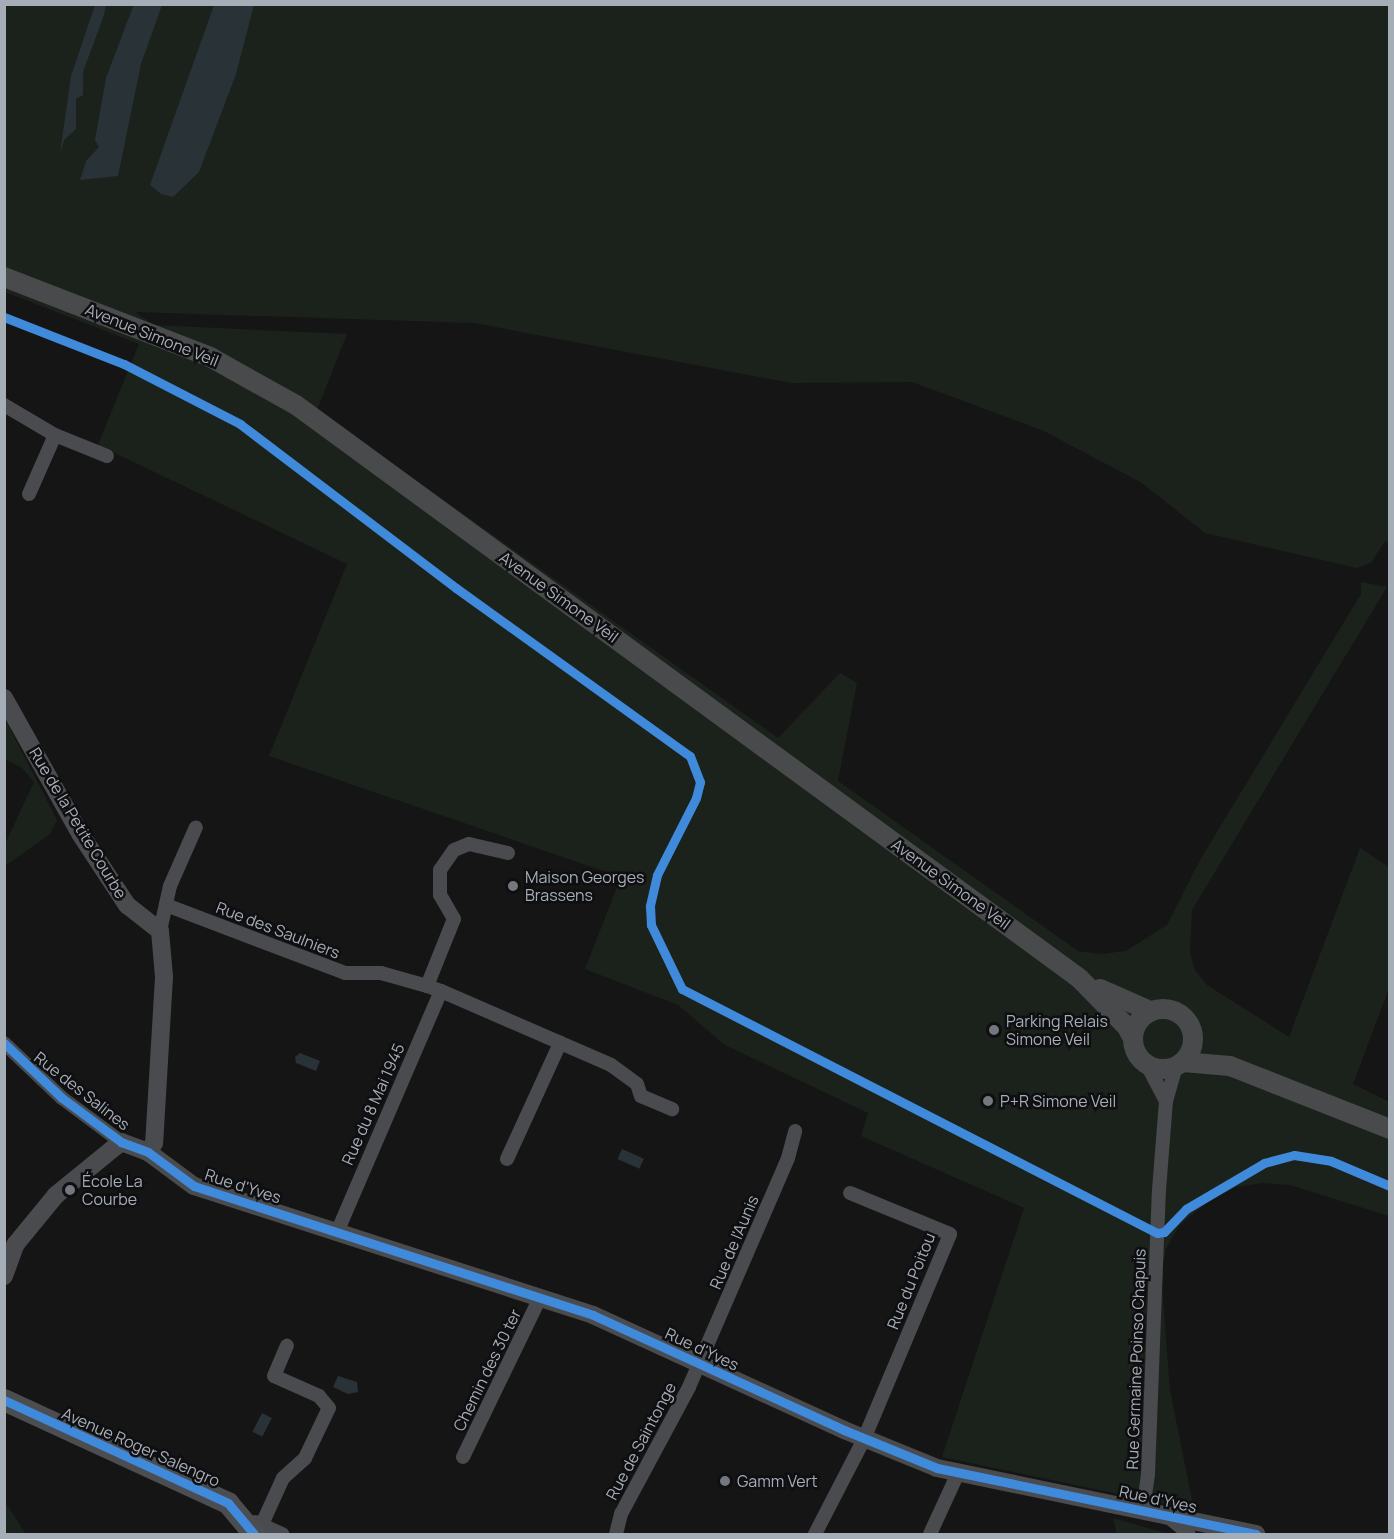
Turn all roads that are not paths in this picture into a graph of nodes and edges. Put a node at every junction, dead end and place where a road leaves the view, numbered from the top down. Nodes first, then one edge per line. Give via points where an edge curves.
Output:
1 (4, 277) edge
2 (4, 405) edge
3 (55, 435) junction
4 (107, 456) dead end
5 (29, 494) dead end
6 (4, 698) edge
7 (196, 827) dead end
8 (508, 853) dead end
9 (166, 905) junction
10 (160, 931) junction
11 (1079, 978) junction
12 (427, 986) junction
13 (441, 991) junction
14 (1150, 1011) junction
15 (1193, 1035) junction
16 (1132, 1037) junction
17 (4, 1043) edge
18 (560, 1043) junction
19 (1179, 1064) junction
20 (1147, 1065) junction
21 (1230, 1066) junction
22 (1166, 1101) junction
23 (672, 1109) dead end
24 (1389, 1129) edge
25 (795, 1131) dead end
26 (121, 1142) junction
27 (148, 1152) junction
28 (507, 1159) dead end
29 (850, 1193) dead end
30 (338, 1230) junction
31 (10, 1243) edge
32 (4, 1276) edge
33 (540, 1298) junction
34 (287, 1346) dead end
35 (699, 1365) junction
36 (4, 1400) edge
37 (864, 1439) junction
38 (463, 1457) dead end
39 (958, 1473) junction
40 (1143, 1510) junction
41 (1167, 1516) junction
42 (247, 1527) edge
43 (1228, 1532) edge
44 (282, 1534) edge
45 (616, 1534) edge
46 (815, 1534) edge
47 (930, 1534) edge
48 (1189, 1534) edge
49 (1252, 1534) edge

1 - 11 main road, Avenue Simone Veil via 210,357 296,405
2 - 3 street
3 - 4 street
3 - 5 street
6 - 10 street, Rue de la Petite Courbe via 81,835 127,905
7 - 9 street
8 - 12 street via 469,844 446,857 438,882 440,895 454,919 453,929
9 - 10 street
9 - 12 street, Rue des Saulniers via 345,972 381,973
10 - 27 street via 164,977 154,1143
11 - 14 main road
11 - 16 main road via 1127,1026
12 - 13 street
13 - 18 street
13 - 30 street, Rue du 8 Mai 1945
14 - 15 main road via 1178,1012
14 - 16 main road via 1139,1020
15 - 19 main road via 1190,1052
15 - 21 main road
16 - 20 main road via 1135,1051
17 - 26 street, Rue des Salines via 62,1098
18 - 23 street via 611,1065 637,1084 641,1096
18 - 28 street
19 - 20 main road via 1161,1069
19 - 21 main road
19 - 22 street, Rue Germaine Poinso Chapuis
20 - 22 street
21 - 24 main road
22 - 40 street, Rue Germaine Poinso Chapuis
25 - 35 street, Rue de l'Aunis via 788,1158
26 - 27 street, Rue des Salines
26 - 31 street via 56,1195
27 - 30 street, Rue d'Yves via 195,1186
29 - 37 street, Rue du Poitou via 950,1234
30 - 33 street, Rue d'Yves
31 - 32 street
33 - 35 street, Rue d'Yves via 630,1331
33 - 38 street, Chemin des 30 ter
34 - 42 street via 274,1376 319,1396 329,1408 305,1458 283,1478
35 - 37 street, Rue d'Yves
35 - 45 street, Rue de Saintonge via 621,1514
36 - 42 main road, Avenue Roger Salengro via 204,1494
37 - 39 street, Rue d'Yves
37 - 46 street
39 - 40 street, Rue d'Yves
39 - 47 street
40 - 41 street, Rue d'Yves
41 - 43 street, Rue d'Yves
41 - 48 street
42 - 44 street
43 - 49 street, Rue d'Yves

